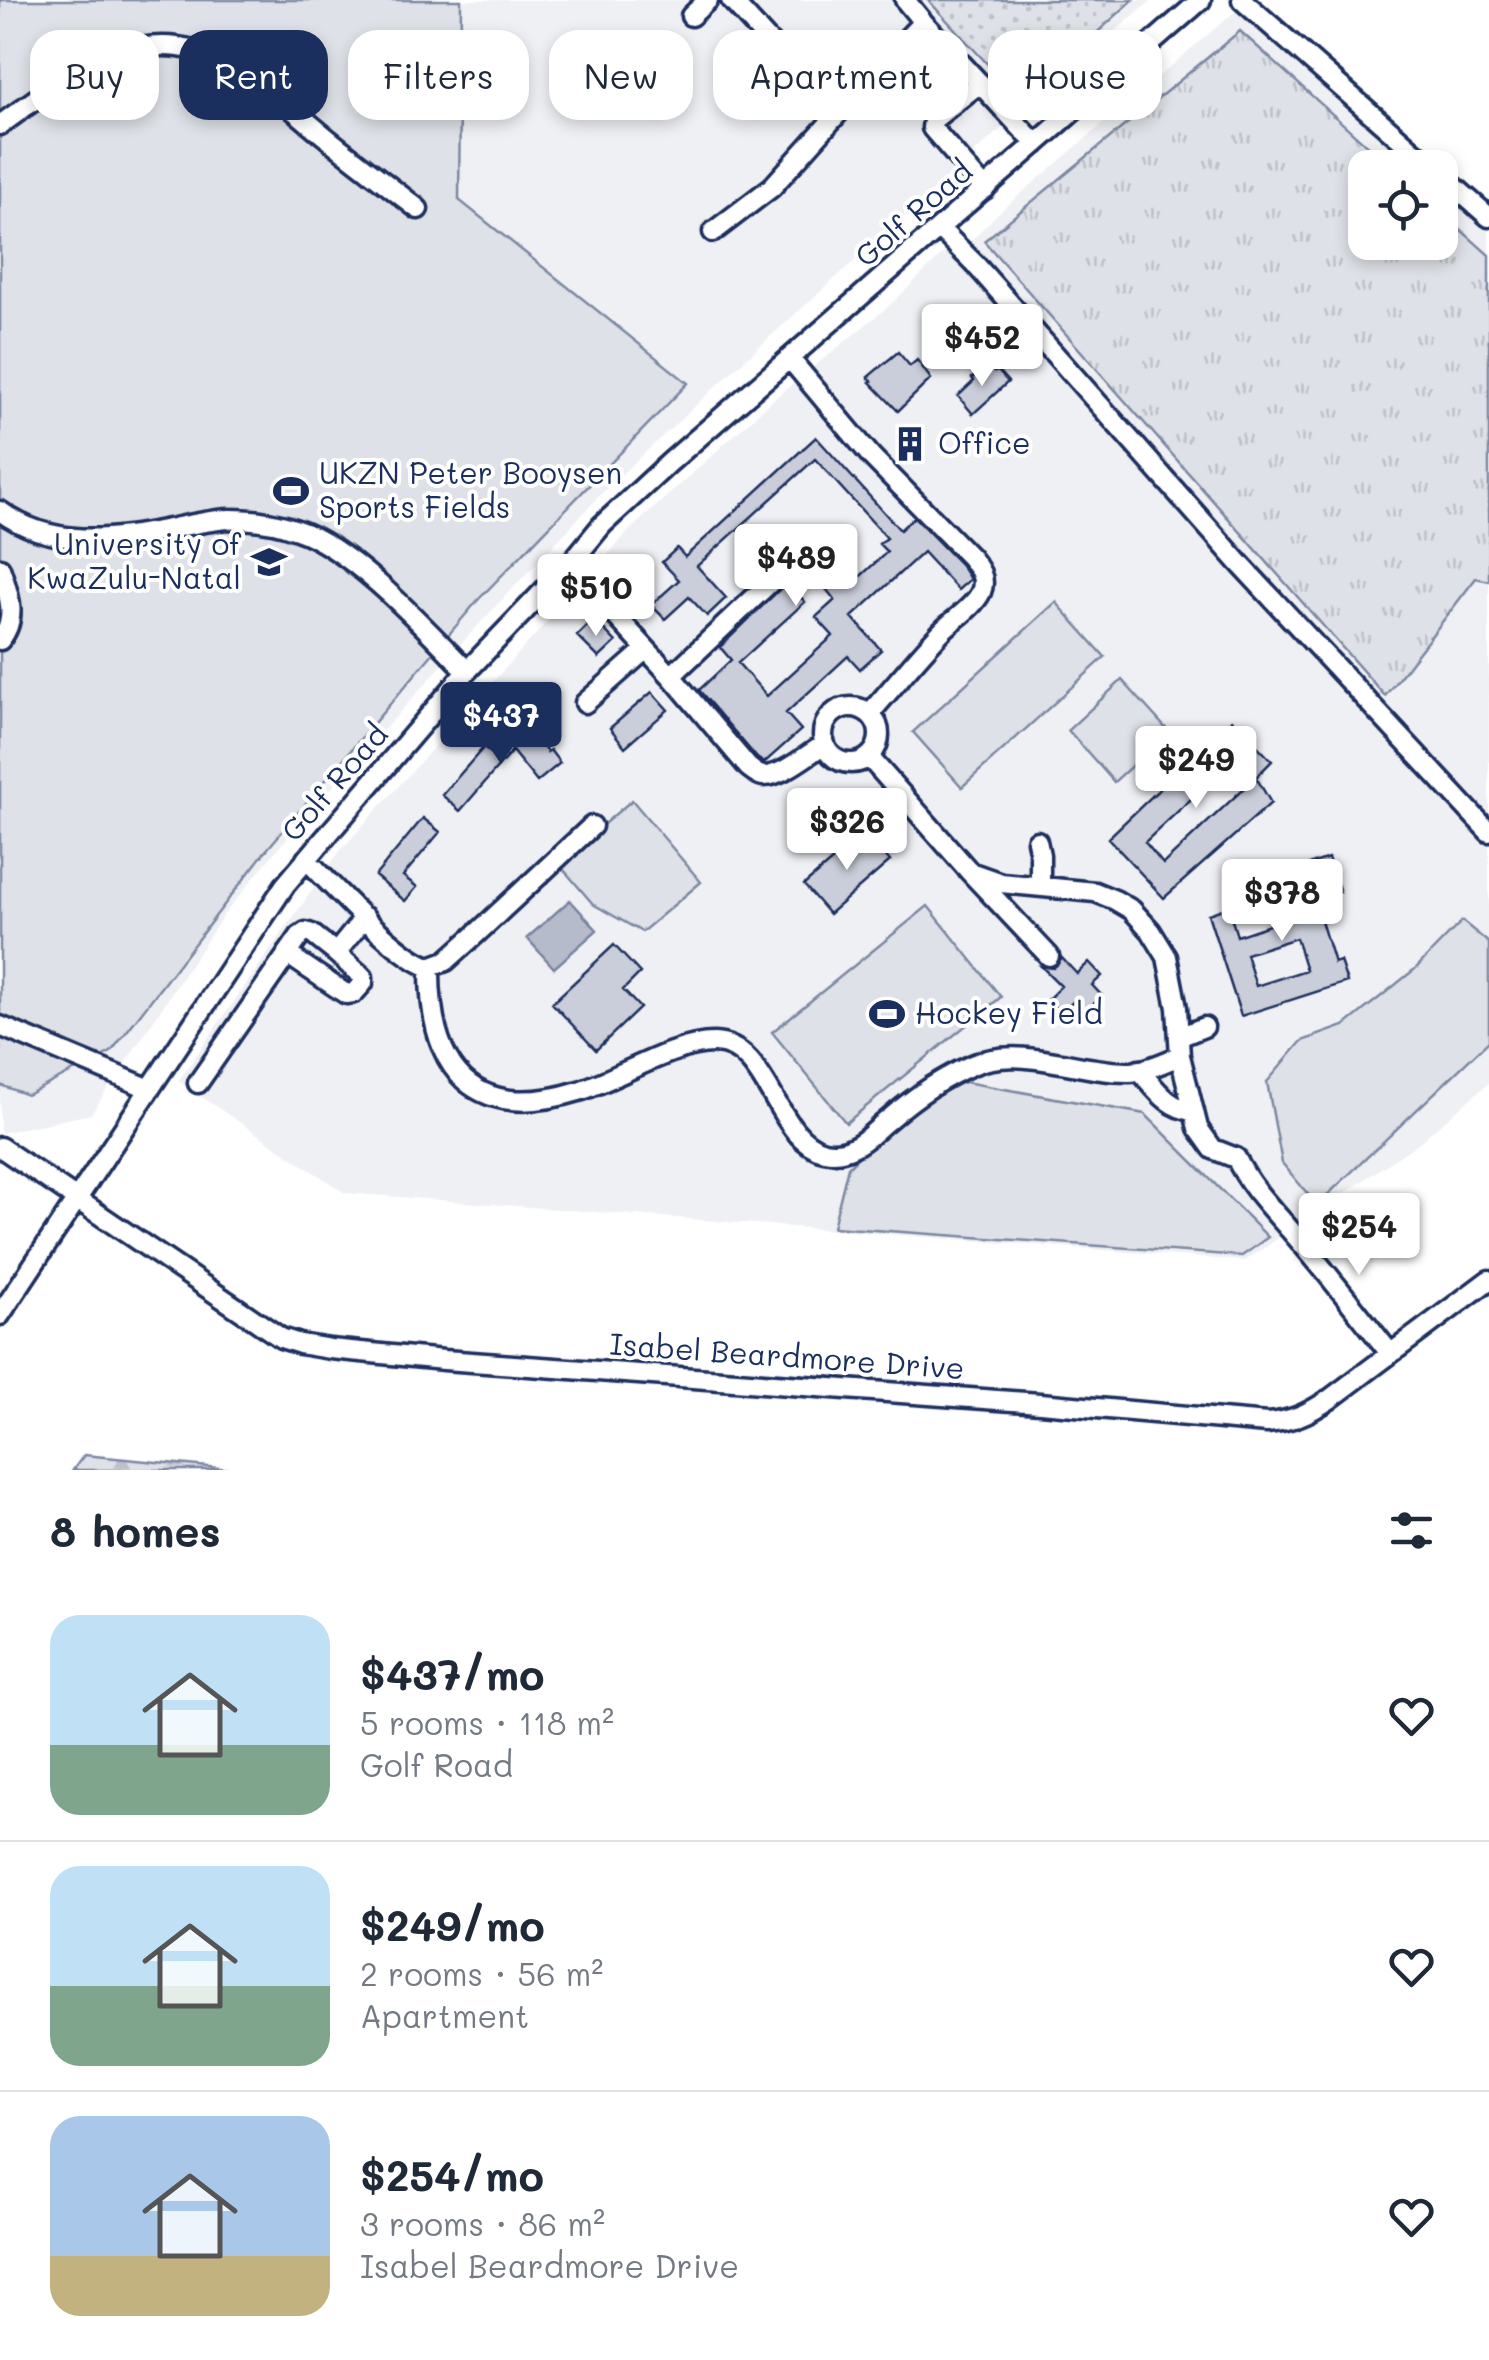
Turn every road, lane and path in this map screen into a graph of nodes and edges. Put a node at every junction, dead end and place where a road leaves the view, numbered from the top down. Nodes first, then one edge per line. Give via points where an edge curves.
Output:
1 (708, 0) edge
2 (730, 0) edge
3 (906, 0) edge
4 (1201, 0) edge
5 (1242, 0) edge
6 (691, 16) dead end
7 (923, 22) junction
8 (758, 30) edge
9 (980, 83) junction
10 (0, 125) edge
11 (1036, 144) junction
12 (1413, 150) edge
13 (984, 189) junction
14 (1458, 190) edge
15 (418, 209) dead end
16 (1489, 217) edge
17 (940, 229) junction
18 (713, 232) dead end
19 (790, 359) junction
20 (0, 511) edge
21 (575, 558) junction
22 (0, 568) edge
23 (776, 578) dead end
24 (0, 640) edge
25 (646, 650) junction
26 (467, 671) junction
27 (671, 676) junction
28 (585, 703) dead end
29 (870, 713) junction
30 (824, 744) junction
31 (869, 757) junction
32 (592, 826) dead end
33 (1489, 832) edge
34 (1037, 841) dead end
35 (306, 859) junction
36 (970, 872) junction
37 (1040, 886) junction
38 (366, 916) junction
39 (336, 953) junction
40 (287, 954) junction
41 (1049, 956) dead end
42 (430, 966) junction
43 (0, 1026) edge
44 (1204, 1027) dead end
45 (1178, 1037) junction
46 (1180, 1056) junction
47 (1140, 1070) junction
48 (198, 1083) dead end
49 (150, 1089) junction
50 (1194, 1111) junction
51 (0, 1147) edge
52 (78, 1200) junction
53 (1489, 1280) edge
54 (0, 1316) edge
55 (1390, 1353) junction

1 - 6 street
2 - 8 street
3 - 7 street
4 - 11 street, Golf Road
5 - 12 street
7 - 9 street
7 - 18 street via 772,187
9 - 11 street
9 - 13 street via 932,124
10 - 15 street via 110,56 140,48 193,48 252,77
11 - 13 street, Golf Road
13 - 17 street, Golf Road
14 - 16 street
17 - 19 street, Golf Road
17 - 33 street
19 - 21 street, Golf Road via 668,463
19 - 29 street via 984,578 974,601
20 - 26 street via 22,526 80,540 228,519 302,531 366,575
21 - 25 street
21 - 26 street, Golf Road
22 - 24 street via 11,619
23 - 27 street
25 - 27 street
25 - 28 street
26 - 35 street, Golf Road
27 - 30 street via 757,774 791,766
29 - 30 street via 853,706 835,711 824,726
29 - 31 street via 880,730
30 - 31 street via 844,762
31 - 36 street
32 - 42 street via 446,961
34 - 37 street
35 - 38 street
35 - 49 street, Golf Road
36 - 37 street
36 - 41 street
37 - 45 street via 1095,892 1132,910 1167,957
38 - 39 street
38 - 42 street via 412,959
39 - 40 street via 306,932
39 - 40 street via 363,977 354,992 346,994
40 - 48 street
42 - 47 street via 432,1014 446,1056 458,1075 494,1098 526,1102 577,1092 664,1056 716,1043 732,1046 752,1063 803,1139 826,1151 851,1149 923,1093 987,1060
43 - 49 street
44 - 45 street
45 - 46 street
46 - 47 street
46 - 50 street
47 - 50 street via 1172,1105
49 - 52 street, Golf Road
50 - 55 street via 1205,1140 1236,1158 1254,1190
51 - 52 street, Isabel Beardmore Drive
52 - 54 street, Golf Road
52 - 55 street, Isabel Beardmore Drive via 281,1338 330,1349 1267,1423 1306,1415
53 - 55 street, Isabel Beardmore Drive

